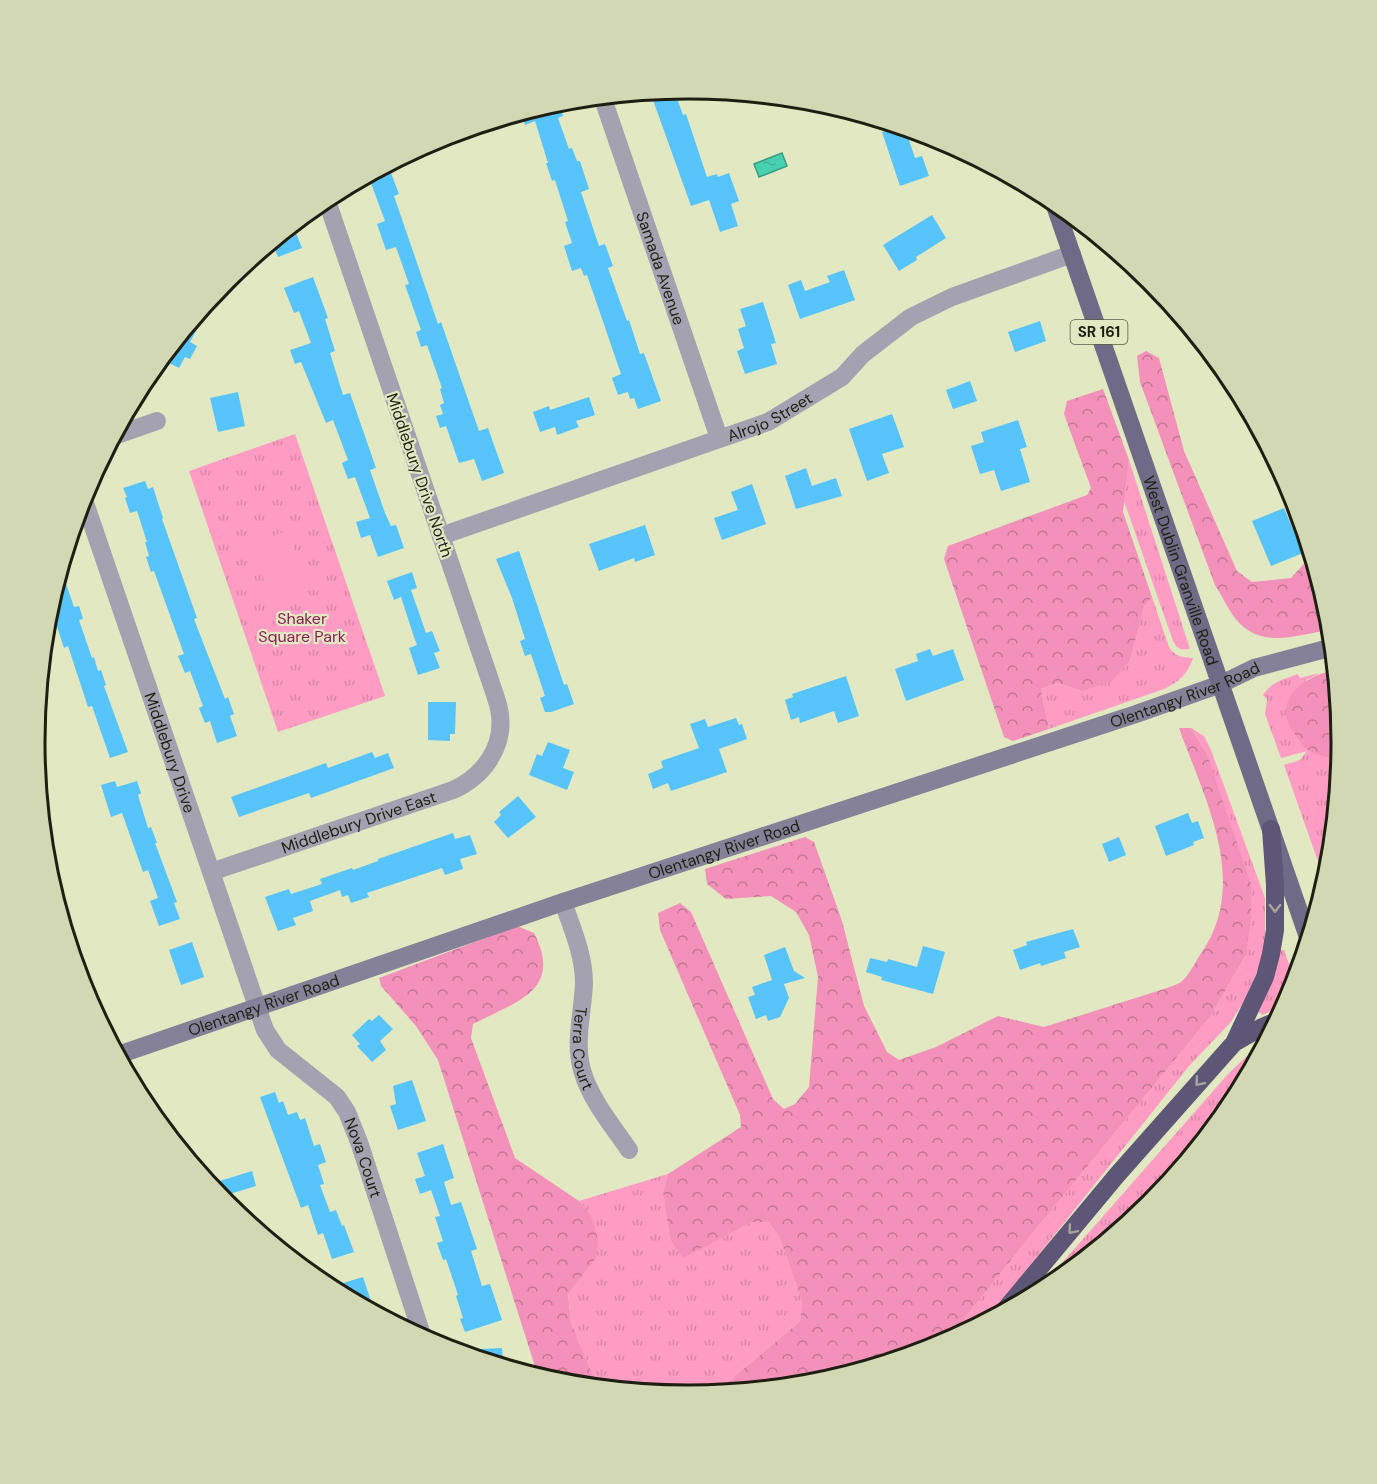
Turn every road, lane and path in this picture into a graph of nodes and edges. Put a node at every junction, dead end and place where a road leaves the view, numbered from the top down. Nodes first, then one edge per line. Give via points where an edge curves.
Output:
1 (605, 104) edge
2 (329, 208) edge
3 (1059, 216) edge
4 (1072, 254) junction
5 (158, 421) dead end
6 (124, 433) edge
7 (719, 438) junction
8 (88, 512) edge
9 (441, 536) junction
10 (1325, 649) edge
11 (1221, 684) junction
12 (493, 754) joint
13 (1271, 829) junction
14 (211, 872) junction
15 (563, 902) junction
16 (1305, 927) edge
17 (257, 1007) junction
18 (1267, 1025) edge
19 (1234, 1042) junction
20 (125, 1053) edge
21 (628, 1150) dead end
22 (1018, 1294) edge
23 (419, 1326) edge

1 - 7 street, Samada Avenue
2 - 9 street, Middlebury Drive North
3 - 4 main road, West Dublin Granville Road / SR 161
4 - 7 street, Alrojo Street via 952,297 911,317 863,354 842,377 768,422
4 - 11 main road, West Dublin Granville Road / SR 161
5 - 6 street
7 - 9 street, Alrojo Street
8 - 14 street, Middlebury Drive
9 - 12 street, Middlebury Drive North via 498,709 500,729
10 - 11 main road, Olentangy River Road via 1254,668
11 - 13 main road, West Dublin Granville Road / SR 161
11 - 15 main road, Olentangy River Road
12 - 14 street, Middlebury Drive East via 476,776 453,790
13 - 16 main road, West Dublin Granville Road / SR 161
13 -> 19 highway via 1275,918 1271,954 1265,977
14 - 17 street, Middlebury Drive
15 - 17 main road, Olentangy River Road
15 - 21 street, Terra Court via 583,972 579,1033 583,1072 591,1092
17 - 20 main road, Olentangy River Road
17 - 23 street, Nova Court via 278,1050 337,1097 347,1112
18 - 19 highway
19 -> 22 highway

